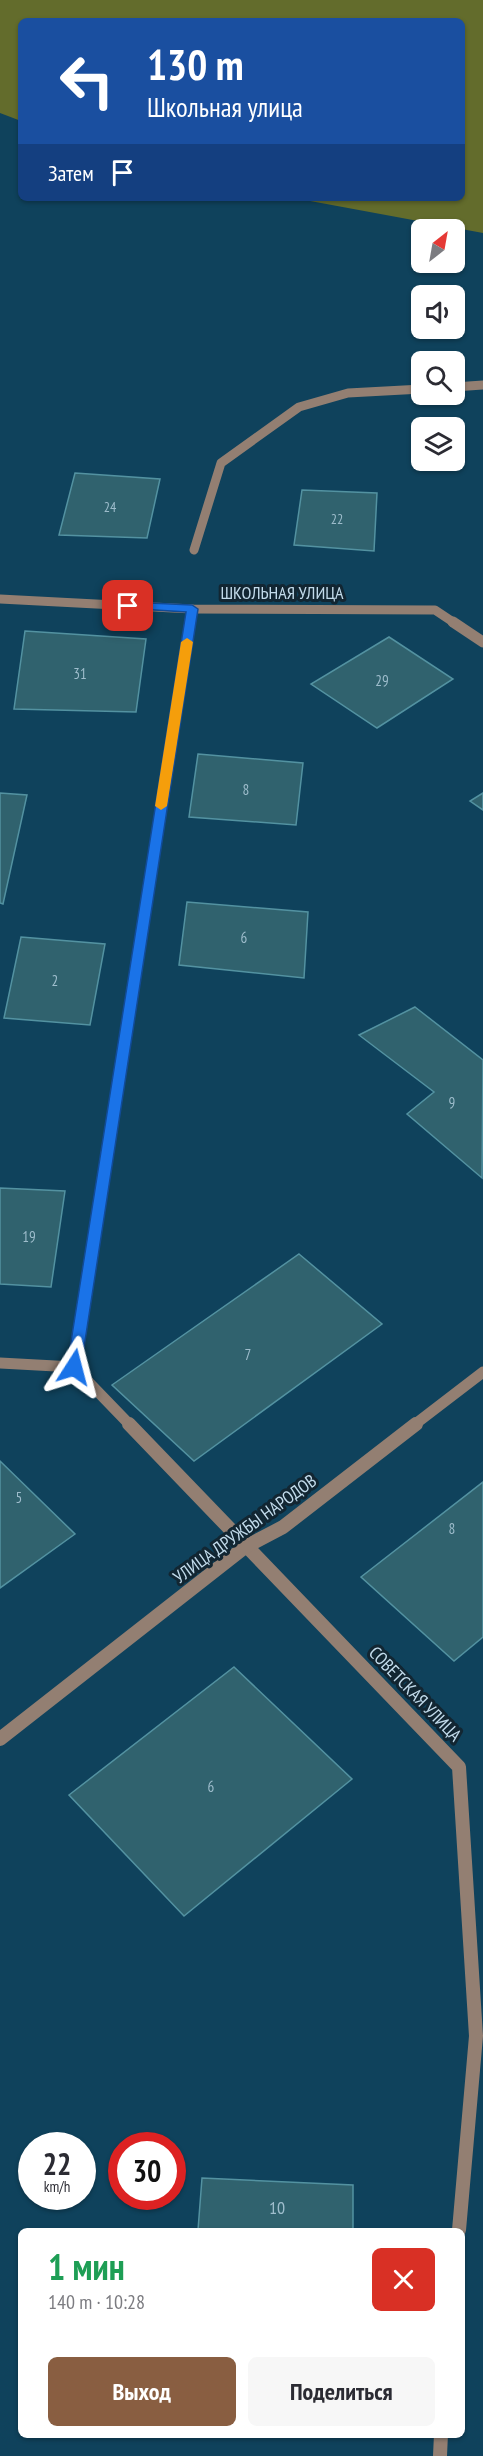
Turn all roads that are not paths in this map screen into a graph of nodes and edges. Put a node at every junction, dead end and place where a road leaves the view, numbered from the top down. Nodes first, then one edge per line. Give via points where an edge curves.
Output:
1 (483, 385) edge
2 (465, 386) edge
3 (411, 390) edge
4 (194, 550) dead end
5 (0, 599) edge
6 (192, 609) junction
7 (483, 642) edge
8 (0, 1363) edge
9 (74, 1367) junction
10 (483, 1372) edge
11 (245, 1547) junction
12 (0, 1739) edge
13 (479, 2036) edge
14 (459, 2228) edge
15 (441, 2438) edge
16 (440, 2456) edge

1 - 2 street
3 - 4 street via 348,393 298,407 221,463
5 - 6 street, ШКОЛЬНАЯ УЛИЦА
6 - 7 street, ШКОЛЬНАЯ УЛИЦА via 435,610
6 - 9 street
8 - 9 street
9 - 11 street, СОВЕТСКАЯ УЛИЦА
10 - 11 street, УЛИЦА ДРУЖБЫ НАРОДОВ via 283,1527
11 - 12 street, УЛИЦА ДРУЖБЫ НАРОДОВ
11 - 13 street, СОВЕТСКАЯ УЛИЦА via 459,1767
13 - 14 street, СОВЕТСКАЯ УЛИЦА
15 - 16 street

